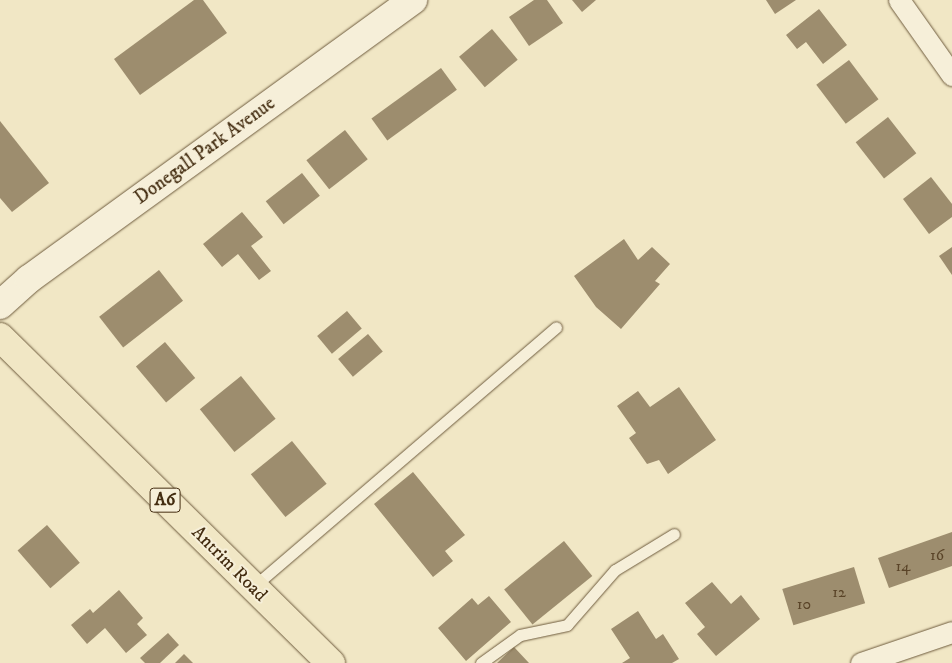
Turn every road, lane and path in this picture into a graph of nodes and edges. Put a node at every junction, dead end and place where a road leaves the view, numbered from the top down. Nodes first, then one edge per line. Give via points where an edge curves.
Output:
1 (413, 0) edge
2 (899, 0) edge
3 (952, 75) edge
4 (0, 305) edge
5 (556, 328) dead end
6 (0, 337) edge
7 (674, 534) dead end
8 (253, 587) junction
9 (952, 632) edge
10 (326, 661) edge
11 (481, 663) edge
12 (861, 663) edge

1 - 4 street, Donegall Park Avenue via 28,279
2 - 3 street
5 - 8 lane
6 - 8 main road, Antrim Road / A6
7 - 11 lane via 615,570 567,625 520,635
8 - 10 main road, Antrim Road / A6
9 - 12 street

